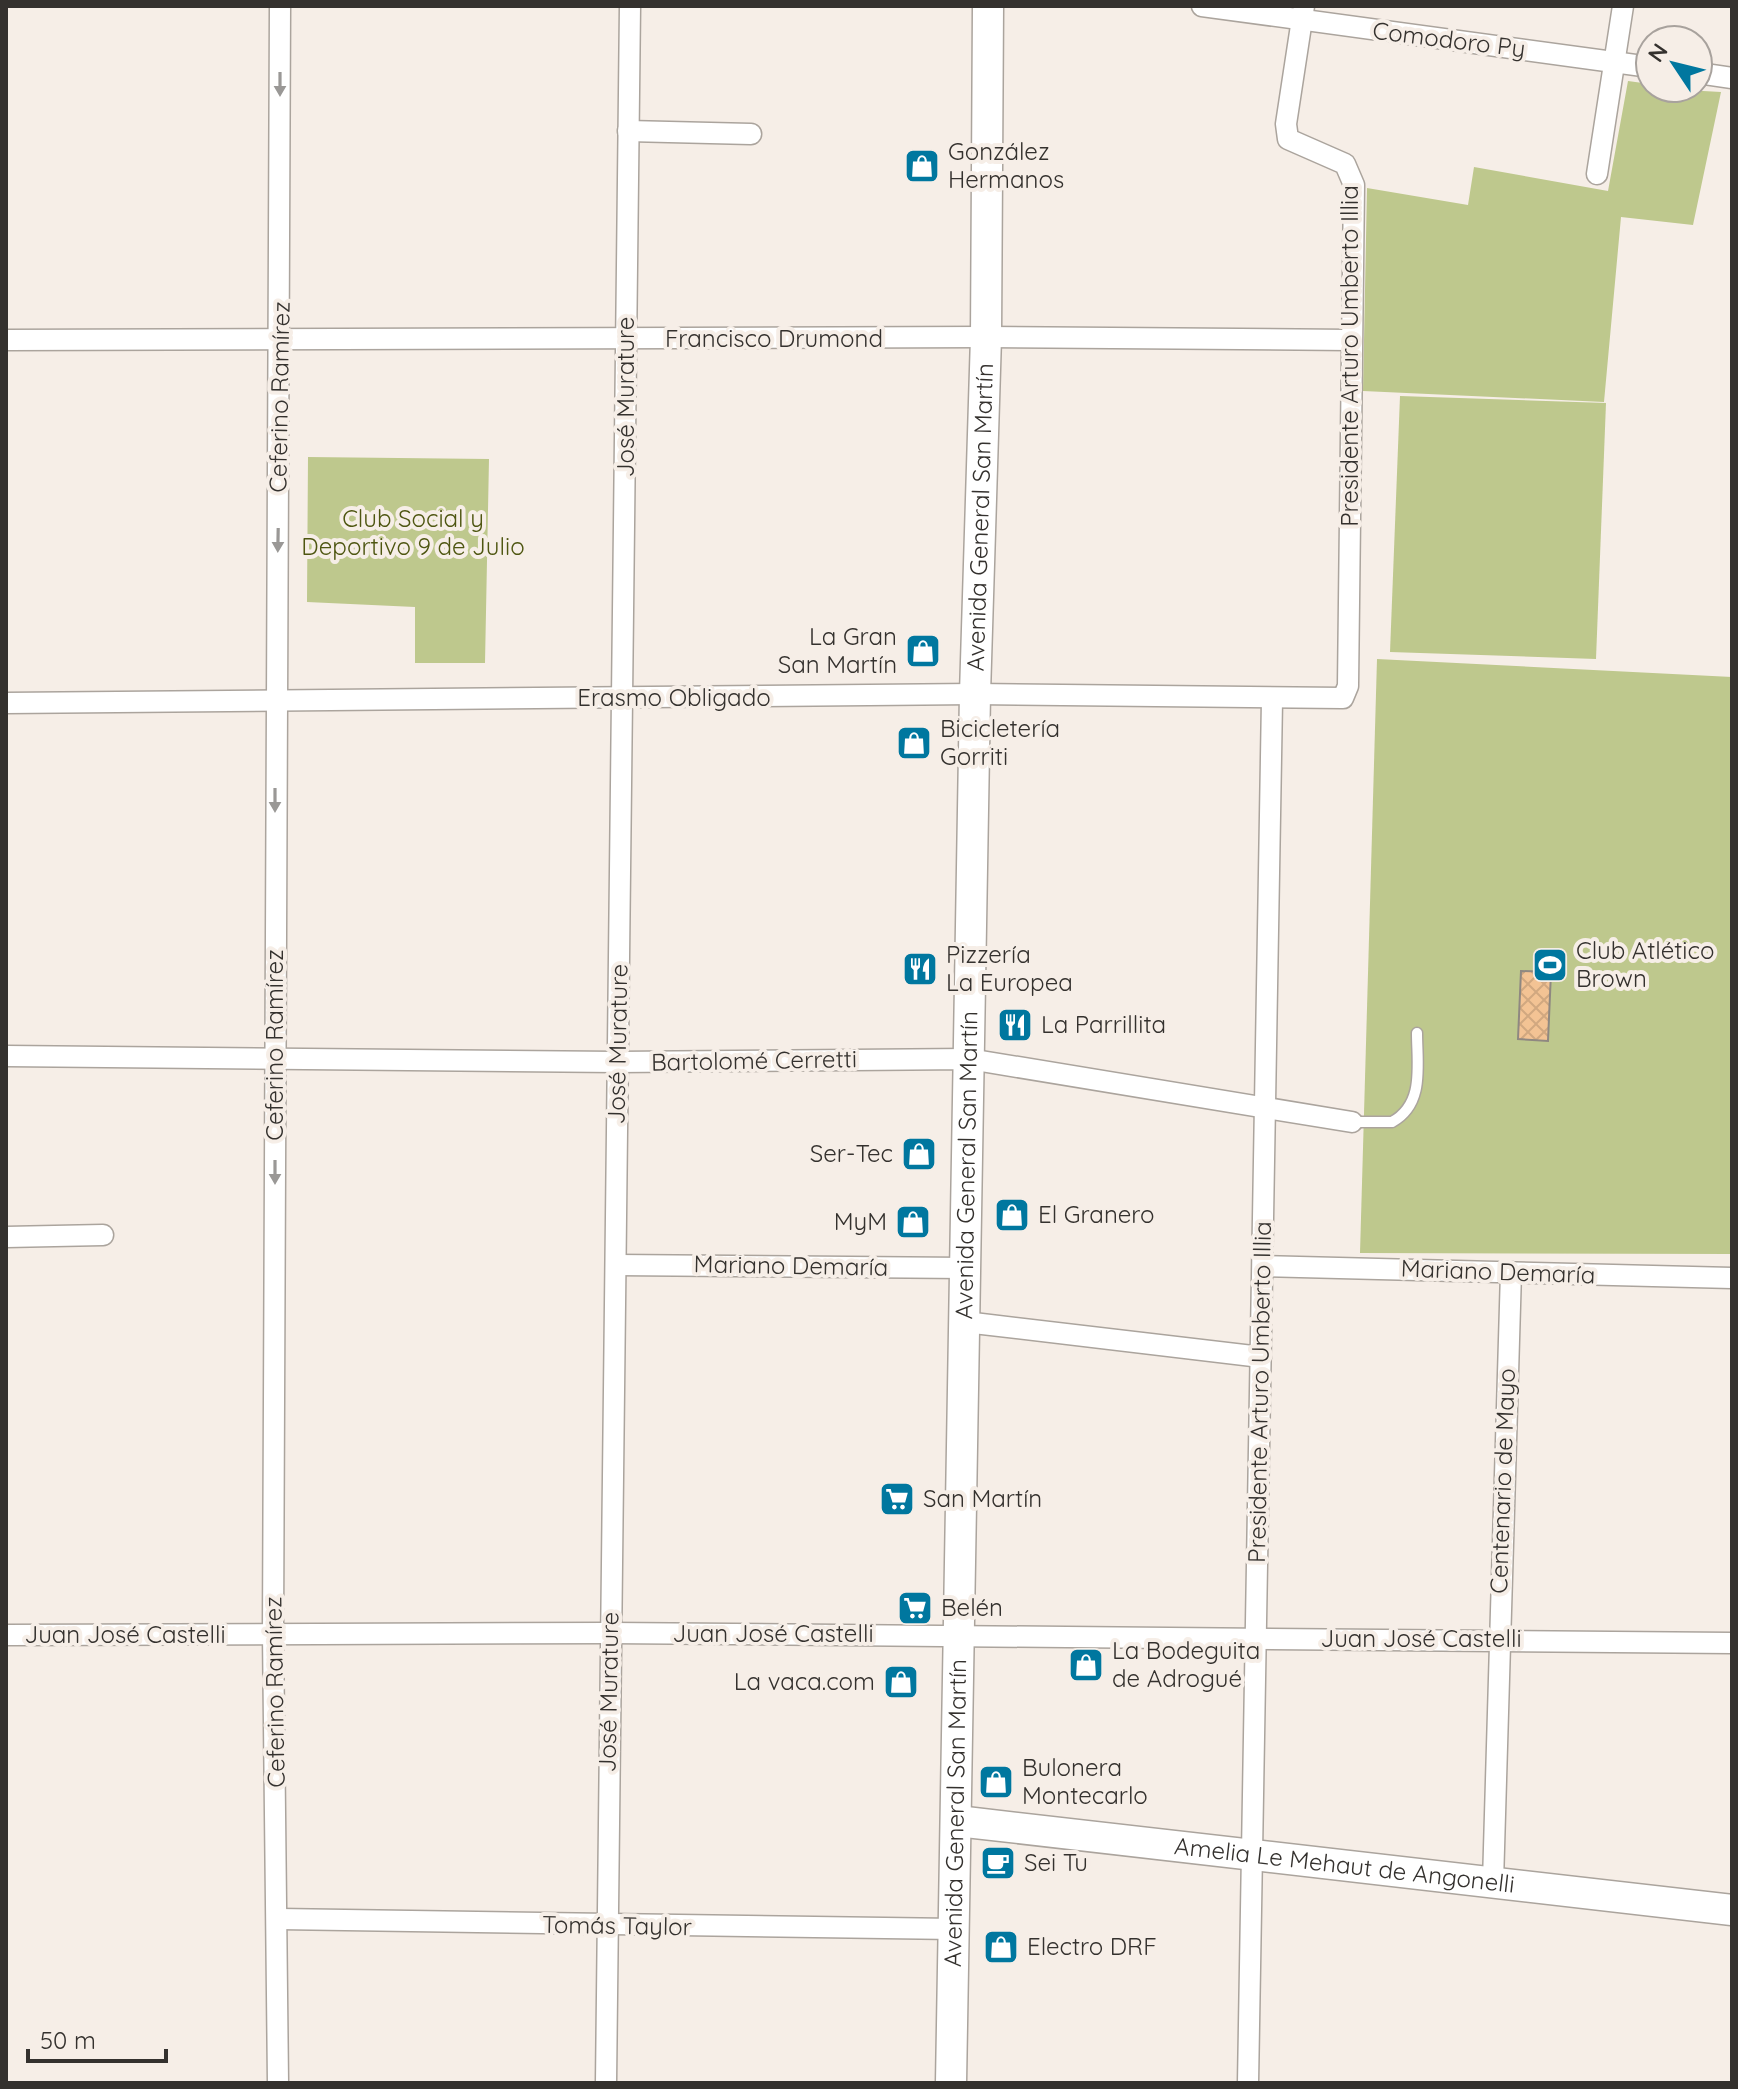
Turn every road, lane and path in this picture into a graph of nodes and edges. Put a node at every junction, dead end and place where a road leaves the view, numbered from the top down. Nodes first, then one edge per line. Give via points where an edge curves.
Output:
1 (280, 6) edge
2 (630, 6) edge
3 (988, 6) edge
4 (1202, 6) edge
5 (1623, 6) edge
6 (1303, 14) edge
7 (1614, 62) junction
8 (1634, 65) edge
9 (628, 131) junction
10 (751, 134) dead end
11 (1597, 174) dead end
12 (986, 337) junction
13 (6, 340) edge
14 (626, 340) junction
15 (1351, 340) junction
16 (281, 342) junction
17 (975, 694) junction
18 (1343, 698) joint
19 (275, 699) junction
20 (624, 699) junction
21 (1272, 700) junction
22 (6, 703) edge
23 (1417, 1033) dead end
24 (6, 1056) edge
25 (275, 1056) junction
26 (969, 1059) junction
27 (617, 1062) junction
28 (1267, 1109) junction
29 (1352, 1122) joint
30 (103, 1235) dead end
31 (6, 1237) edge
32 (616, 1265) junction
33 (1263, 1266) junction
34 (966, 1268) junction
35 (1511, 1272) junction
36 (1732, 1278) edge
37 (965, 1322) junction
38 (1261, 1357) junction
39 (610, 1633) junction
40 (273, 1634) junction
41 (6, 1635) edge
42 (960, 1635) junction
43 (1498, 1638) junction
44 (1255, 1639) junction
45 (1732, 1643) edge
46 (957, 1821) junction
47 (1251, 1855) junction
48 (1493, 1882) junction
49 (1732, 1910) edge
50 (279, 1919) junction
51 (606, 1926) junction
52 (955, 1929) junction
53 (278, 2083) edge
54 (606, 2083) edge
55 (951, 2083) edge
56 (1248, 2083) edge

1 -> 16 street, Ceferino Ramírez
2 - 9 street, José Murature
3 - 12 main road, Avenida General San Martín
4 - 6 street, Comodoro Py
5 - 7 street
6 - 7 street, Comodoro Py
6 - 15 street, Presidente Arturo Umberto Illia via 1288,139 1345,164 1352,175
7 - 8 street, Comodoro Py
7 - 11 street
9 - 10 street
9 - 14 street, José Murature
12 - 14 street, Francisco Drumond
12 - 15 street, Francisco Drumond
12 - 17 main road, Avenida General San Martín
13 - 16 street, Francisco Drumond
14 - 16 street, Francisco Drumond
14 - 20 street, José Murature
15 - 18 street, Presidente Arturo Umberto Illia via 1348,686
16 -> 19 street, Ceferino Ramírez
17 - 20 street, Erasmo Obligado
17 - 21 street, Erasmo Obligado
17 - 26 main road, Avenida General San Martín
18 - 21 street, Erasmo Obligado
19 - 20 street, Erasmo Obligado
19 - 22 street, Erasmo Obligado
19 -> 25 street, Ceferino Ramírez
20 - 27 street, José Murature
21 - 28 street, Presidente Arturo Umberto Illia
23 - 29 lane via 1411,1107 1392,1122
24 - 25 street, Bartolomé Cerretti
25 - 27 street, Bartolomé Cerretti
25 -> 40 street, Ceferino Ramírez
26 - 27 street, Bartolomé Cerretti
26 - 28 street, Bartolomé Cerretti
26 - 34 main road, Avenida General San Martín
27 - 32 street, José Murature
28 - 29 street, Bartolomé Cerretti
28 - 33 street, Presidente Arturo Umberto Illia
30 - 31 street
32 - 34 street, Mariano Demaría
32 - 39 street, José Murature
33 - 35 street, Mariano Demaría
33 - 38 street, Presidente Arturo Umberto Illia
34 - 37 main road, Avenida General San Martín
35 - 36 street, Mariano Demaría
35 - 43 street, Centenario de Mayo
37 - 38 street
37 - 42 main road, Avenida General San Martín
38 - 44 street, Presidente Arturo Umberto Illia
39 - 40 street, Juan José Castelli
39 - 42 street, Juan José Castelli
39 - 51 street, José Murature
40 - 41 street, Juan José Castelli
40 - 50 street, Ceferino Ramírez
42 - 44 street, Juan José Castelli
42 - 46 main road, Avenida General San Martín
43 - 44 street, Juan José Castelli
43 - 45 street, Juan José Castelli
43 - 48 street, Centenario de Mayo
44 - 47 street, Presidente Arturo Umberto Illia
46 - 47 main road, Amelia Le Mehaut de Angonelli
46 - 52 main road, Avenida General San Martín
47 - 48 main road, Amelia Le Mehaut de Angonelli
47 - 56 street, Presidente Arturo Umberto Illia
48 - 49 main road, Amelia Le Mehaut de Angonelli
50 - 51 street, Tomás Taylor
50 - 53 street, Ceferino Ramírez
51 - 52 street, Tomás Taylor
51 - 54 street, José Murature
52 - 55 main road, Avenida General San Martín

